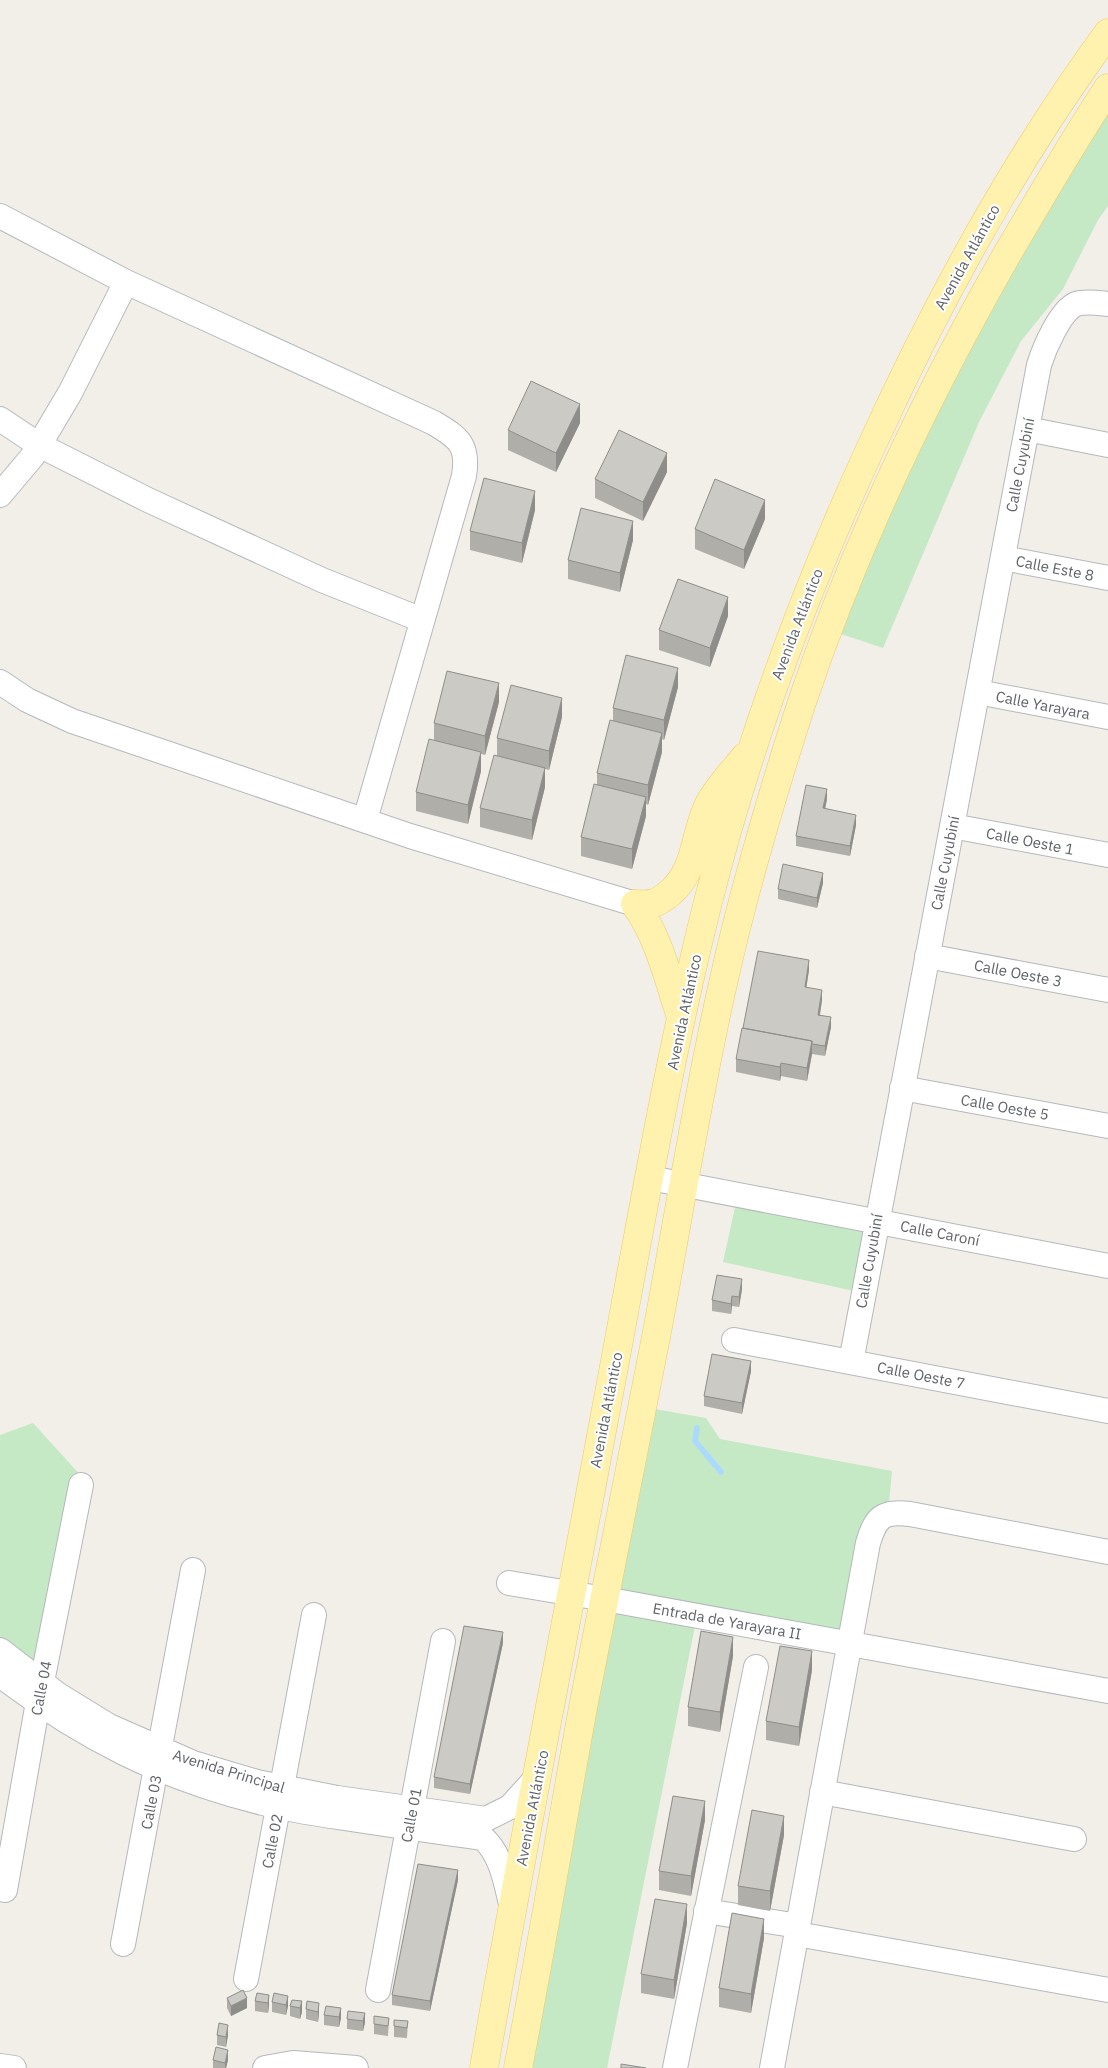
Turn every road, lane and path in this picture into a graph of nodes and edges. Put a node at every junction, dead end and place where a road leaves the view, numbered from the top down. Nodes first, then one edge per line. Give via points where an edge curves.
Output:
1 (1108, 34) edge
2 (1070, 90) junction
3 (1102, 97) edge
4 (0, 216) edge
5 (126, 282) junction
6 (1108, 304) edge
7 (0, 419) edge
8 (1027, 429) junction
9 (39, 445) junction
10 (1108, 445) edge
11 (0, 495) edge
12 (1003, 558) junction
13 (1108, 578) edge
14 (422, 620) junction
15 (0, 682) edge
16 (978, 692) junction
17 (1108, 717) edge
18 (754, 746) junction
19 (364, 820) junction
20 (952, 826) junction
21 (1108, 855) edge
22 (635, 904) junction
23 (927, 956) junction
24 (1108, 990) edge
25 (682, 1019) junction
26 (902, 1088) junction
27 (1108, 1126) edge
28 (650, 1178) junction
29 (684, 1184) junction
30 (876, 1221) junction
31 (1108, 1266) edge
32 (734, 1340) dead end
33 (851, 1362) junction
34 (1108, 1410) edge
35 (81, 1485) dead end
36 (1108, 1552) edge
37 (193, 1570) dead end
38 (510, 1583) dead end
39 (572, 1593) junction
40 (605, 1599) junction
41 (314, 1615) dead end
42 (443, 1641) dead end
43 (850, 1643) junction
44 (0, 1650) edge
45 (756, 1667) dead end
46 (0, 1675) edge
47 (1108, 1691) edge
48 (40, 1693) junction
49 (158, 1759) junction
50 (538, 1776) junction
51 (822, 1792) junction
52 (281, 1797) junction
53 (411, 1818) junction
54 (484, 1829) junction
55 (1074, 1839) dead end
56 (5, 1890) dead end
57 (513, 1910) junction
58 (706, 1911) junction
59 (797, 1930) junction
60 (123, 1944) dead end
61 (246, 1979) dead end
62 (378, 1990) dead end
63 (1108, 1990) edge
64 (0, 2066) edge
65 (14, 2068) edge
66 (265, 2068) edge
67 (356, 2068) edge
68 (484, 2068) edge
69 (518, 2068) edge
70 (675, 2068) edge
71 (772, 2068) edge

1 - 2 main road, Avenida Atlántico
2 - 3 main road
2 - 18 main road, Avenida Atlántico via 984,224 903,377 798,616
3 - 29 main road via 982,298 936,384 896,466 829,630 779,775 740,911
4 - 5 street
5 - 9 street via 70,393
5 - 14 street via 434,423 458,441 465,452 464,476
6 - 8 street, Calle Cuyubiní via 1084,302 1068,309 1044,350
7 - 9 street
8 - 10 street
8 - 12 street, Calle Cuyubiní
9 - 11 street
9 - 14 street via 148,500 322,580
12 - 13 street, Calle Este 8
12 - 16 street, Calle Cuyubiní
14 - 19 street
15 - 19 street via 27,700 72,720
16 - 17 street, Calle Yarayara
16 - 20 street, Calle Cuyubiní
18 - 22 main road via 717,790 709,805 685,876 663,898 653,903
18 - 25 main road, Avenida Atlántico via 710,896
19 - 22 street
20 - 21 street, Calle Oeste 1
20 - 23 street, Calle Cuyubiní
22 - 25 main road via 653,934
23 - 24 street, Calle Oeste 3
23 - 26 street, Calle Cuyubiní
25 - 28 main road, Avenida Atlántico
26 - 27 street, Calle Oeste 5
26 - 30 street, Calle Cuyubiní
28 - 29 street, Calle Caroní
28 - 39 main road, Avenida Atlántico
29 - 30 street, Calle Caroní
29 - 40 main road
30 - 31 street, Calle Caroní
30 - 33 street, Calle Cuyubiní
32 - 33 street, Calle Oeste 7
33 - 34 street, Calle Oeste 7
35 - 48 street, Calle 04
36 - 43 street via 910,1514 888,1514 875,1523 868,1543
37 - 49 street, Calle 03
38 - 39 street, Entrada de Yarayara II
39 - 40 street, Entrada de Yarayara II
39 - 50 main road, Avenida Atlántico
40 - 43 street, Entrada de Yarayara II
40 - 69 main road
41 - 52 street, Calle 02
42 - 53 street, Calle 01
43 - 47 street, Entrada de Yarayara II
43 - 51 street
44 - 48 street, Avenida Principal
45 - 58 street
46 - 48 street, Avenida Principal
48 - 49 street, Avenida Principal via 57,1694
48 - 56 street, Calle 04
49 - 52 street, Avenida Principal via 209,1768
49 - 60 street, Calle 03
50 - 54 street via 510,1807
50 - 57 main road, Avenida Atlántico
51 - 55 street
51 - 59 street
52 - 53 street, Avenida Principal
52 - 61 street, Calle 02
53 - 54 street, Avenida Principal
53 - 62 street, Calle 01
54 - 57 street via 498,1858
57 - 68 main road, Avenida Atlántico
58 - 59 street
58 - 70 street
59 - 63 street
59 - 71 street
64 - 65 street
66 - 67 street via 293,2064

